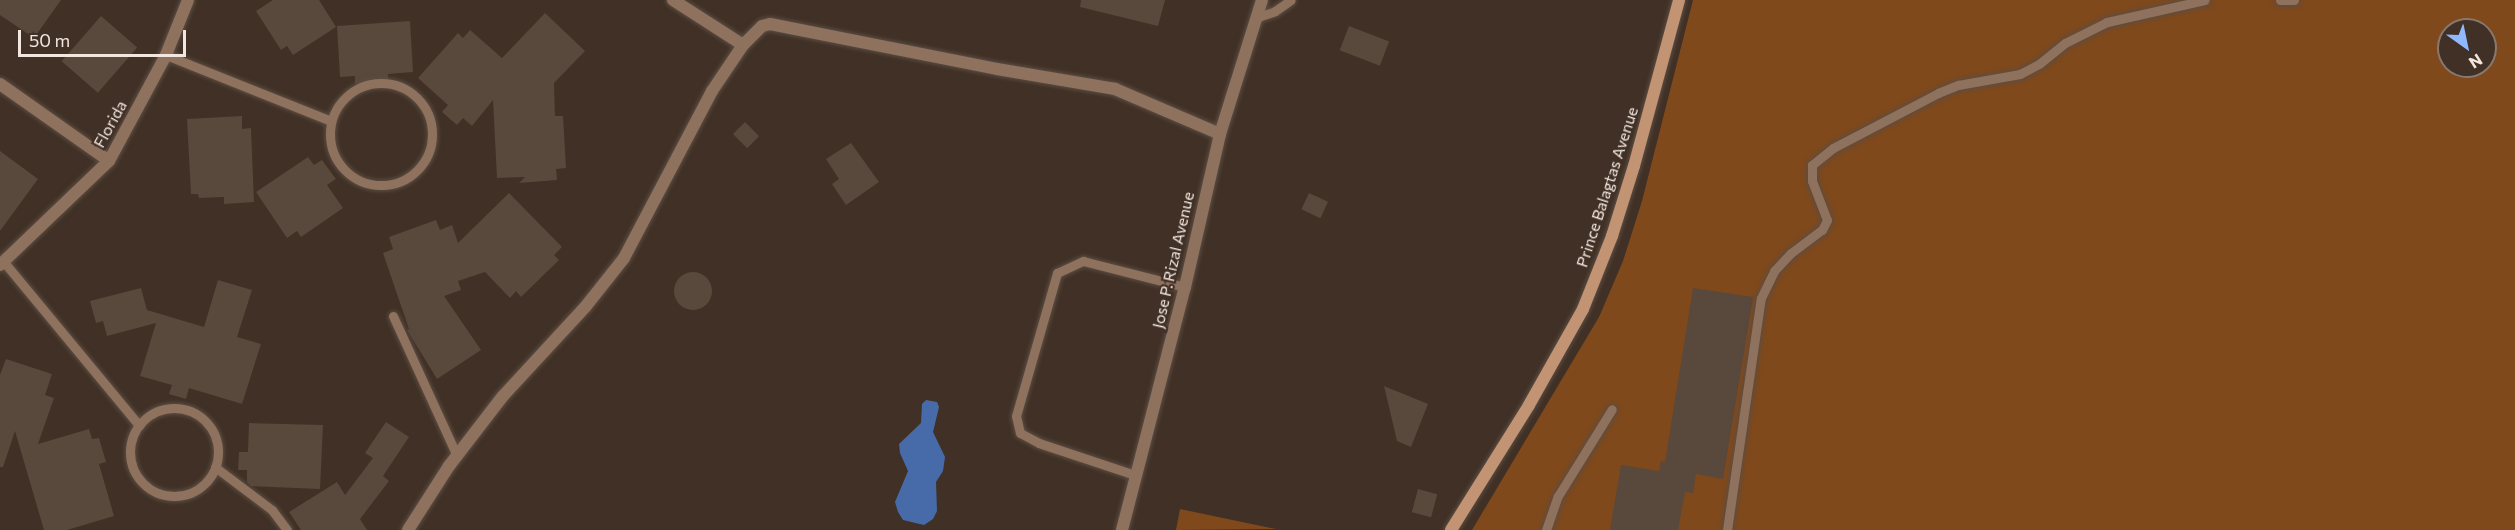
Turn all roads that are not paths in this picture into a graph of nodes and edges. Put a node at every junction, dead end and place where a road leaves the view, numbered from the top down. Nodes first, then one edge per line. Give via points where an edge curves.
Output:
1 (188, 0) edge
2 (673, 0) edge
3 (1262, 0) edge
4 (1291, 0) edge
5 (1679, 0) edge
6 (2205, 0) edge
7 (2280, 0) edge
8 (2294, 0) edge
9 (1258, 16) junction
10 (743, 45) junction
11 (166, 55) junction
12 (0, 84) edge
13 (331, 121) junction
14 (1220, 134) junction
15 (108, 161) junction
16 (2, 264) edge
17 (1185, 287) junction
18 (393, 316) dead end
19 (1612, 409) dead end
20 (139, 425) junction
21 (457, 456) junction
22 (215, 467) junction
23 (1136, 475) junction
24 (287, 530) edge
25 (408, 530) edge
26 (1122, 530) edge
27 (1451, 530) edge
28 (1546, 530) edge
29 (1727, 530) edge

1 - 11 street, Florida
2 - 10 street
3 - 9 street, Jose P. Rizal Avenue
4 - 9 lane
5 - 27 main road, Prince Balagtas Avenue via 1634,166 1583,309
6 - 29 lane via 2107,22 2065,43 2020,74 1958,85 1938,93 1833,148 1812,165 1812,181 1827,220 1822,230 1774,271 1761,298
7 - 8 lane
9 - 14 street, Jose P. Rizal Avenue
10 - 14 street via 762,26 770,24 1115,88
10 - 21 street via 712,91 624,258 586,306 503,396
11 - 13 lane
11 - 15 street, Florida
12 - 15 street
13 - 13 lane via 331,146 338,163 350,176 373,185 391,185 408,178 427,158 432,141 432,123 426,107 414,93 398,85 376,82 358,87 344,98
14 - 17 street, Jose P. Rizal Avenue
15 - 16 street, Florida
16 - 20 lane
17 - 23 street, Jose P. Rizal Avenue
17 - 23 lane via 1083,261 1058,273 1016,417 1020,433 1039,443
18 - 21 lane
19 - 28 lane via 1558,496
20 - 22 lane via 160,410 172,408 197,414 213,432 217,444
20 - 22 lane via 130,449 131,462 136,475 156,492 182,495 194,490 203,485
21 - 25 street
22 - 24 lane via 272,510
23 - 26 street, Jose P. Rizal Avenue

